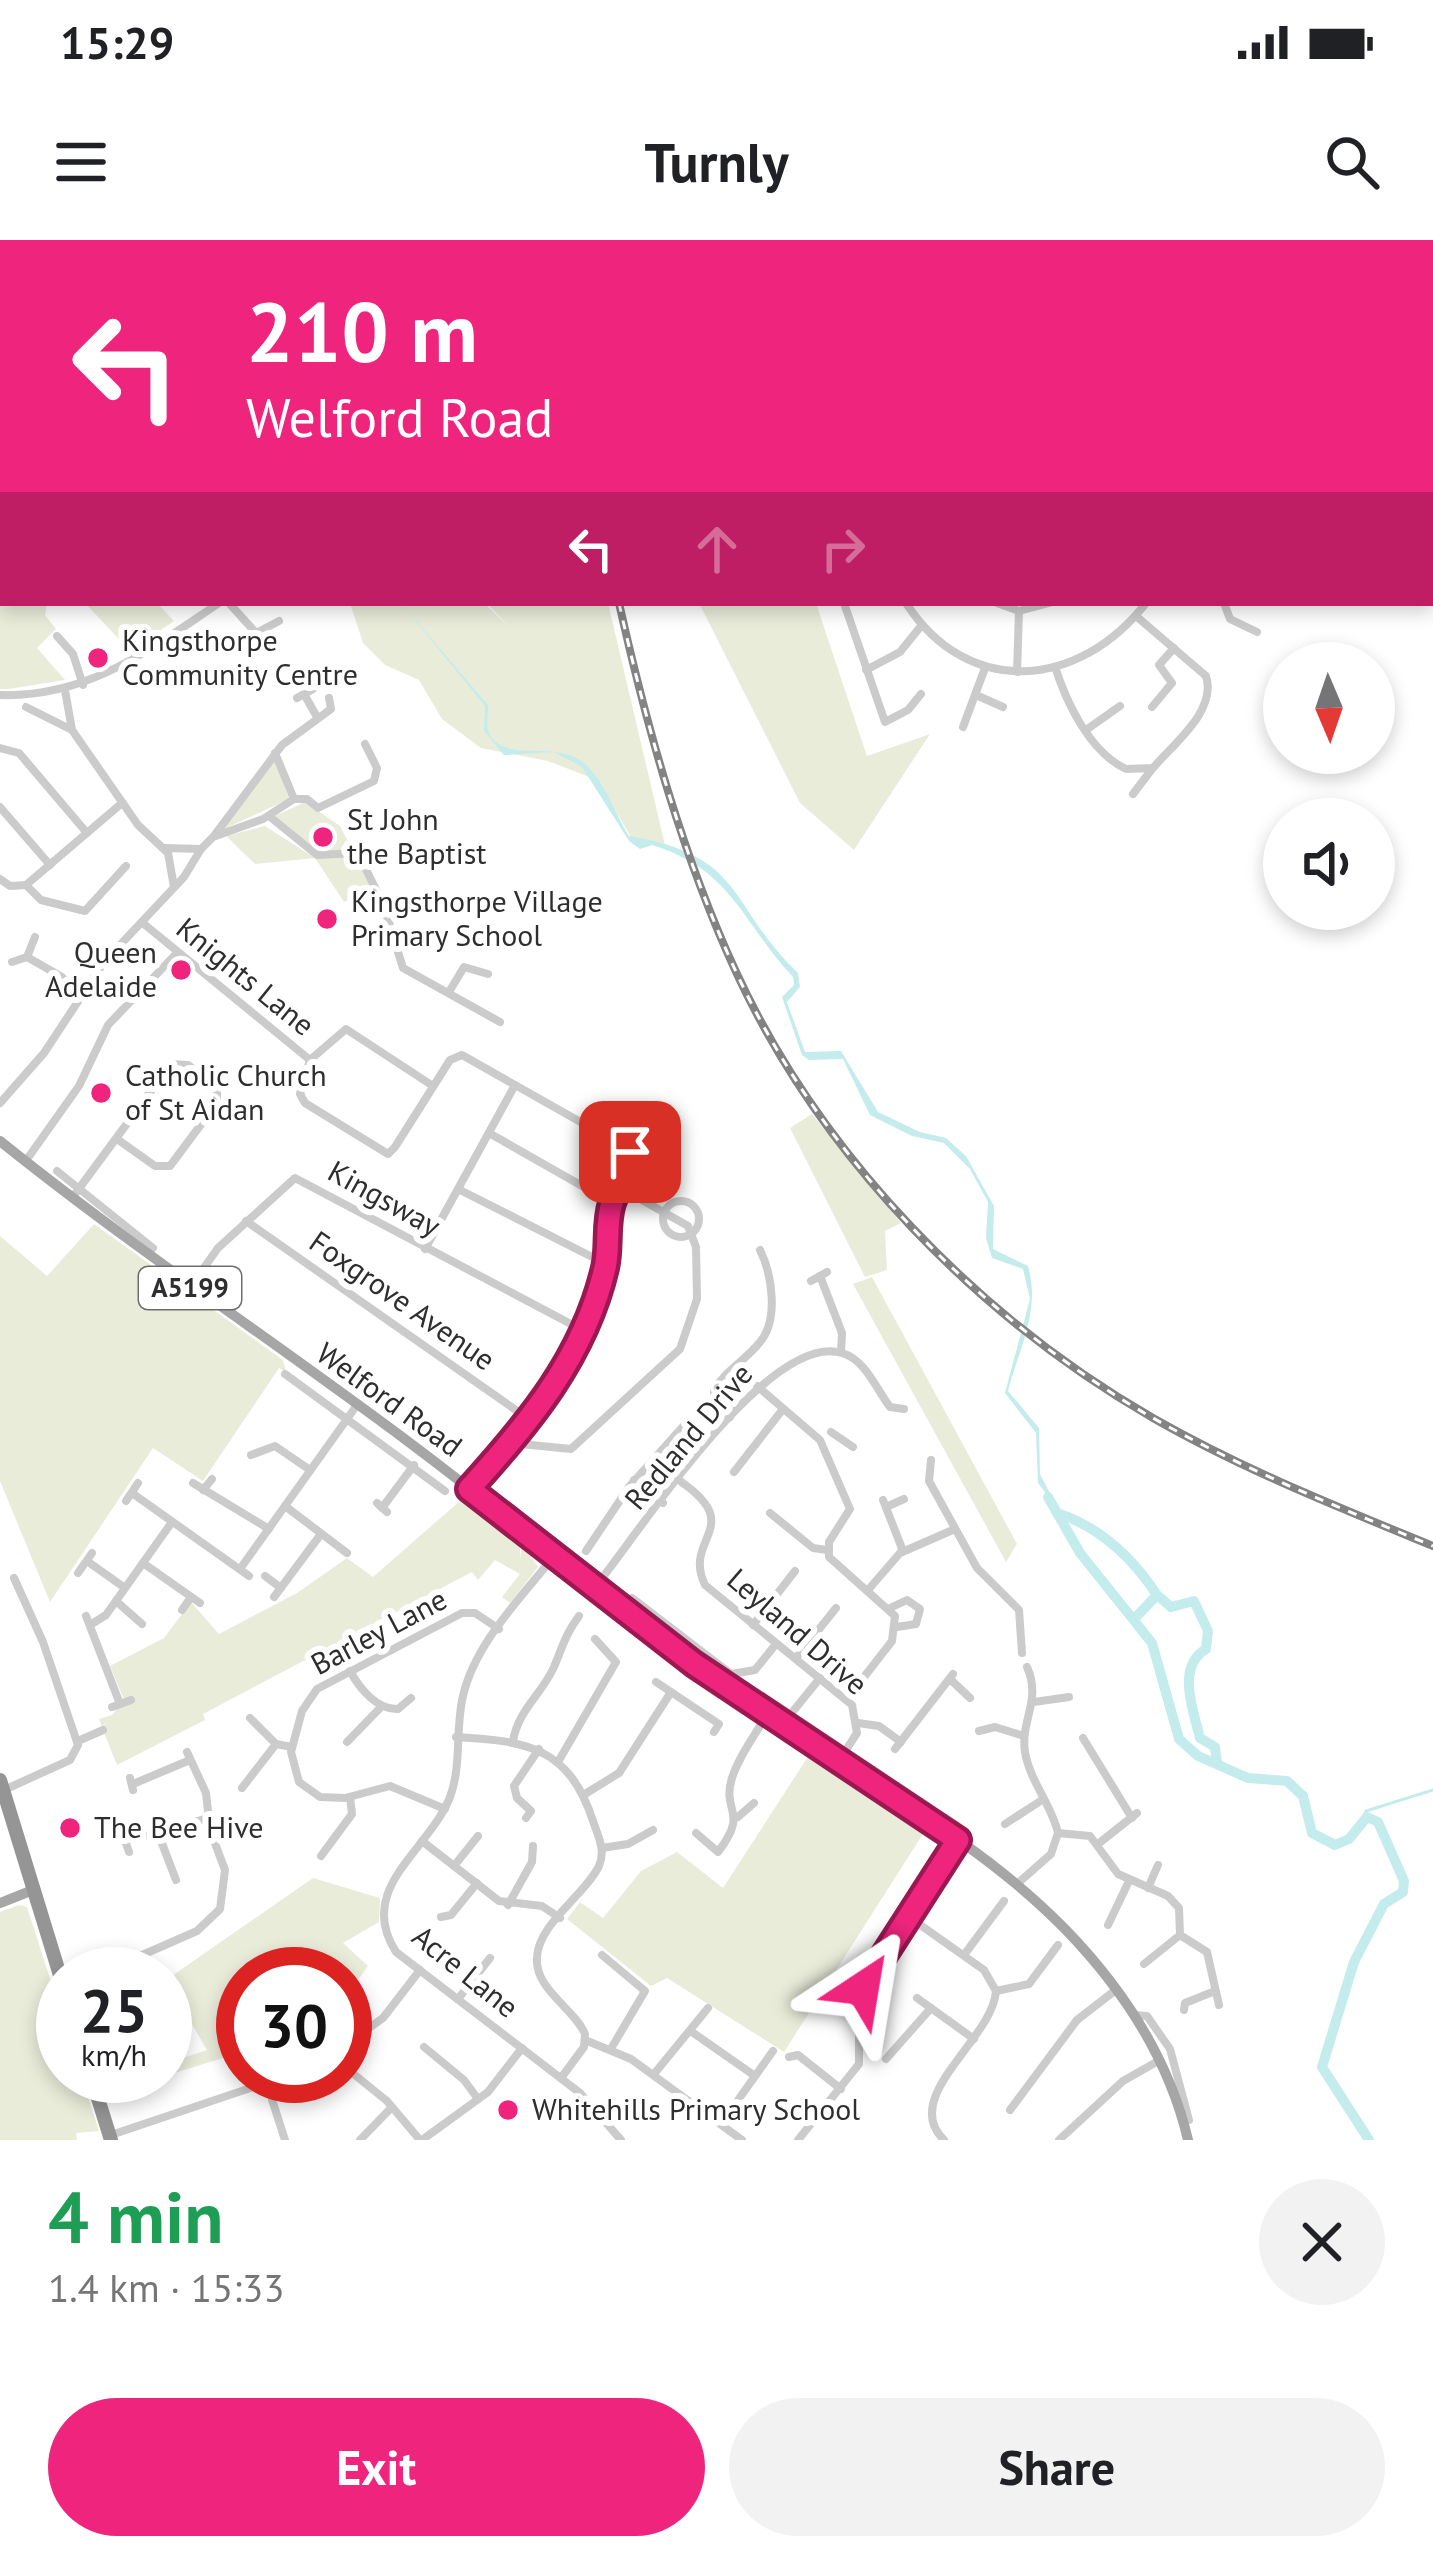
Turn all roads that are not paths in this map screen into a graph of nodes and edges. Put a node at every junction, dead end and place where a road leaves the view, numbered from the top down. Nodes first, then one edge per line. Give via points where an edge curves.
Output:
1 (215, 606) edge
2 (232, 606) edge
3 (845, 606) edge
4 (908, 606) edge
5 (1005, 606) edge
6 (1036, 606) edge
7 (1144, 606) edge
8 (1225, 606) edge
9 (1019, 611) junction
10 (1136, 616) junction
11 (279, 621) dead end
12 (921, 626) junction
13 (1257, 632) dead end
14 (73, 634) dead end
15 (256, 634) junction
16 (228, 648) dead end
17 (1174, 648) junction
18 (1055, 667) junction
19 (985, 668) junction
20 (866, 670) junction
21 (1017, 672) junction
22 (83, 685) junction
23 (65, 690) junction
24 (304, 694) dead end
25 (921, 694) dead end
26 (976, 695) junction
27 (0, 697) edge
28 (328, 698) dead end
29 (1003, 706) dead end
30 (1120, 706) dead end
31 (26, 707) dead end
32 (1152, 707) dead end
33 (317, 717) junction
34 (962, 727) dead end
35 (72, 730) junction
36 (1086, 730) junction
37 (365, 744) dead end
38 (0, 748) edge
39 (275, 753) junction
40 (1153, 768) junction
41 (1133, 794) dead end
42 (294, 800) junction
43 (122, 803) junction
44 (0, 807) edge
45 (268, 816) junction
46 (87, 833) junction
47 (213, 837) junction
48 (164, 848) junction
49 (201, 849) junction
50 (50, 865) junction
51 (126, 866) dead end
52 (0, 878) edge
53 (26, 885) junction
54 (174, 889) junction
55 (429, 908) dead end
56 (388, 921) junction
57 (144, 924) junction
58 (35, 937) dead end
59 (177, 953) junction
60 (27, 957) junction
61 (12, 962) dead end
62 (488, 974) dead end
63 (449, 992) junction
64 (79, 998) junction
65 (500, 1022) dead end
66 (310, 1060) junction
67 (515, 1085) junction
68 (433, 1086) junction
69 (0, 1103) edge
70 (489, 1132) junction
71 (117, 1138) junction
72 (0, 1141) edge
73 (25, 1162) junction
74 (57, 1171) dead end
75 (619, 1187) junction
76 (457, 1189) junction
77 (75, 1194) junction
78 (612, 1203) junction
79 (665, 1209) junction
80 (246, 1221) junction
81 (693, 1235) junction
82 (153, 1248) dead end
83 (424, 1249) junction
84 (760, 1250) dead end
85 (606, 1264) junction
86 (819, 1276) dead end
87 (190, 1287) junction
88 (586, 1332) junction
89 (841, 1352) junction
90 (285, 1374) dead end
91 (757, 1386) junction
92 (357, 1405) junction
93 (783, 1409) junction
94 (898, 1412) dead end
95 (730, 1417) junction
96 (349, 1418) junction
97 (530, 1420) junction
98 (688, 1421) dead end
99 (510, 1443) junction
100 (824, 1446) junction
101 (853, 1448) dead end
102 (251, 1455) dead end
103 (931, 1460) dead end
104 (414, 1465) junction
105 (310, 1470) junction
106 (750, 1474) dead end
107 (212, 1479) dead end
108 (634, 1480) junction
109 (680, 1481) junction
110 (193, 1483) dead end
111 (138, 1484) dead end
112 (469, 1489) junction
113 (203, 1490) junction
114 (445, 1491) dead end
115 (904, 1499) dead end
116 (662, 1504) junction
117 (285, 1506) junction
118 (382, 1507) dead end
119 (770, 1513) dead end
120 (172, 1522) junction
121 (269, 1529) junction
122 (955, 1529) junction
123 (321, 1534) junction
124 (827, 1550) junction
125 (586, 1551) dead end
126 (903, 1551) junction
127 (347, 1553) dead end
128 (554, 1556) junction
129 (143, 1563) junction
130 (239, 1569) junction
131 (795, 1571) dead end
132 (79, 1573) dead end
133 (249, 1576) dead end
134 (265, 1576) dead end
135 (13, 1586) dead end
136 (125, 1588) junction
137 (281, 1588) junction
138 (596, 1588) junction
139 (868, 1590) junction
140 (274, 1597) dead end
141 (632, 1598) dead end
142 (116, 1601) junction
143 (836, 1608) dead end
144 (890, 1608) junction
145 (182, 1610) dead end
146 (579, 1616) dead end
147 (142, 1624) dead end
148 (753, 1624) junction
149 (897, 1627) junction
150 (499, 1629) junction
151 (595, 1639) dead end
152 (777, 1643) junction
153 (1022, 1653) dead end
154 (796, 1658) junction
155 (1027, 1667) dead end
156 (350, 1671) junction
157 (820, 1678) junction
158 (656, 1682) dead end
159 (671, 1692) junction
160 (1069, 1697) dead end
161 (411, 1698) dead end
162 (970, 1698) dead end
163 (847, 1699) junction
164 (131, 1700) dead end
165 (1034, 1702) junction
166 (382, 1706) junction
167 (790, 1714) dead end
168 (766, 1716) junction
169 (250, 1718) dead end
170 (859, 1723) junction
171 (103, 1730) dead end
172 (979, 1731) dead end
173 (714, 1732) dead end
174 (1024, 1736) junction
175 (457, 1737) junction
176 (1083, 1738) dead end
177 (78, 1741) junction
178 (512, 1741) junction
179 (346, 1742) dead end
180 (277, 1744) junction
181 (292, 1747) junction
182 (538, 1749) junction
183 (839, 1761) junction
184 (558, 1762) junction
185 (132, 1784) dead end
186 (2, 1785) edge
187 (242, 1788) dead end
188 (584, 1795) junction
189 (350, 1797) junction
190 (1042, 1800) junction
191 (754, 1803) dead end
192 (445, 1809) junction
193 (526, 1817) dead end
194 (208, 1818) junction
195 (738, 1818) junction
196 (1005, 1824) dead end
197 (653, 1830) dead end
198 (158, 1833) junction
199 (696, 1833) dead end
200 (1058, 1833) junction
201 (478, 1836) dead end
202 (422, 1840) junction
203 (958, 1840) junction
204 (1098, 1844) junction
205 (533, 1846) dead end
206 (602, 1848) junction
207 (129, 1852) dead end
208 (321, 1856) dead end
209 (1158, 1865) dead end
210 (454, 1866) junction
211 (176, 1880) dead end
212 (1129, 1881) junction
213 (477, 1883) junction
214 (1017, 1884) junction
215 (1148, 1888) junction
216 (33, 1890) junction
217 (1004, 1901) dead end
218 (0, 1903) edge
219 (508, 1905) junction
220 (441, 1917) dead end
221 (909, 1917) junction
222 (560, 1918) junction
223 (1108, 1925) dead end
224 (1180, 1935) junction
225 (1058, 1945) dead end
226 (52, 1947) edge
227 (158, 1947) edge
228 (602, 1954) dead end
229 (964, 1955) junction
230 (490, 1958) dead end
231 (1144, 1964) dead end
232 (420, 1970) junction
233 (1117, 1989) junction
234 (996, 1991) junction
235 (1215, 1991) junction
236 (916, 1998) dead end
237 (458, 2000) junction
238 (1220, 2005) dead end
239 (708, 2008) dead end
240 (931, 2008) junction
241 (1184, 2010) dead end
242 (1135, 2015) junction
243 (372, 2026) edge
244 (692, 2032) junction
245 (974, 2039) junction
246 (585, 2040) junction
247 (424, 2047) dead end
248 (522, 2048) junction
249 (612, 2048) junction
250 (773, 2051) dead end
251 (789, 2057) dead end
252 (886, 2060) dead end
253 (1160, 2060) junction
254 (654, 2074) junction
255 (755, 2076) junction
256 (561, 2078) junction
257 (1176, 2083) junction
258 (841, 2089) junction
259 (372, 2090) edge
260 (478, 2099) junction
261 (216, 2102) edge
262 (99, 2103) edge
263 (273, 2103) edge
264 (393, 2107) junction
265 (1010, 2110) dead end
266 (1190, 2120) dead end
267 (721, 2124) junction
268 (110, 2138) edge
269 (285, 2140) edge
270 (360, 2140) edge
271 (421, 2140) edge
272 (621, 2140) edge
273 (742, 2140) edge
274 (798, 2140) edge
275 (944, 2140) edge
276 (1059, 2140) edge
277 (1188, 2140) edge

1 - 22 street
2 - 15 street
3 - 20 street
4 - 12 street
5 - 9 street
6 - 9 street
7 - 10 street
8 - 13 street via 1230,619
9 - 21 street
10 - 17 street
10 - 18 street via 1090,653
11 - 15 street
12 - 19 street
12 - 20 street via 900,652
14 - 22 street via 60,639
15 - 16 street
17 - 32 street via 1159,665 1172,683
17 - 40 street via 1210,690
18 - 21 street
18 - 36 street
19 - 21 street
19 - 26 street
20 - 25 street via 884,722
22 - 23 street
23 - 27 street
23 - 35 street
24 - 33 street
26 - 29 street
26 - 34 street
28 - 33 street via 331,709
30 - 36 street
31 - 35 street
33 - 39 street
35 - 43 street
36 - 40 street via 1118,765
37 - 42 street via 376,778 318,808
38 - 46 street via 19,753
39 - 42 street
39 - 47 street
40 - 41 street
42 - 45 street
43 - 46 street
43 - 48 street
44 - 50 street
45 - 47 street
45 - 56 street via 317,855 358,853
46 - 50 street
47 - 49 street
48 - 49 street
48 - 54 street
49 - 54 street
50 - 53 street
51 - 53 street via 85,911 41,900
52 - 53 street
54 - 57 street
55 - 56 street
56 - 63 street via 403,968
57 - 59 street, Knights Lane
57 - 64 street
58 - 60 street
59 - 66 street, Knights Lane
59 - 73 street via 108,1025 79,1086
60 - 61 street
60 - 64 street via 62,976
62 - 63 street via 464,967
63 - 65 street
64 - 69 street
66 - 68 street, Knights Lane via 349,1029
66 - 68 street via 302,1100 385,1154
67 - 68 street via 457,1055
67 - 70 street
67 - 75 street via 626,1148 632,1161
70 - 76 street
70 - 78 street
71 - 71 street via 174,1059 219,1095 176,1161 158,1167
71 - 77 street
72 - 73 main road, Welford Road / A5199
73 - 77 main road, Welford Road / A5199
74 - 77 street, Welford Road
75 - 78 street
75 - 79 street
76 - 83 street
76 - 85 street
77 - 82 street, Welford Road
77 - 87 main road, Welford Road / A5199
78 - 85 street
79 - 81 street via 667,1228
79 - 81 street via 674,1200 694,1210 700,1224
80 - 83 street, Kingsway via 296,1178
80 - 87 street, Kingsway
80 - 97 street, Foxgrove Avenue
81 - 99 street via 698,1299 680,1349 571,1449
83 - 88 street, Kingsway
84 - 95 street via 772,1275 766,1332 714,1390
85 - 88 street
86 - 89 street via 842,1333
87 - 92 main road, Welford Road / A5199
88 - 97 street
89 - 91 street, Redland Drive via 806,1356
89 - 94 street
90 - 96 street, Welford Road
91 - 93 street
91 - 95 street, Redland Drive
92 - 96 street
92 - 112 main road, Welford Road / A5199
93 - 100 street
93 - 106 street via 736,1469
95 - 109 street, Redland Drive
96 - 104 street, Welford Road
96 - 105 street
97 - 99 street
98 - 108 street
99 - 112 street
100 - 101 street via 834,1434
100 - 124 street via 850,1509
102 - 105 street via 271,1442
103 - 122 street via 929,1481
104 - 114 street, Welford Road
104 - 118 street
105 - 117 street
107 - 113 street
108 - 116 street
108 - 125 street
109 - 116 street, Redland Drive
109 - 148 street, Leyland Drive via 713,1516 699,1560 702,1580
110 - 113 street
111 - 120 street via 129,1497
112 - 128 main road, Welford Road / A5199
113 - 121 street
115 - 126 street via 884,1503
116 - 138 street, Redland Drive
117 - 121 street
117 - 123 street
119 - 124 street
120 - 129 street
120 - 130 street
121 - 130 street
122 - 126 street
122 - 153 street via 985,1580 1019,1610
123 - 127 street
123 - 137 street
124 - 139 street
126 - 139 street
128 - 138 main road, Welford Road / A5199
128 - 150 street, Acre Lane
129 - 136 street
129 - 145 street via 195,1600
130 - 133 street
131 - 148 street
132 - 136 street via 90,1557
134 - 137 street
135 - 177 street via 44,1642
136 - 142 street
137 - 140 street
138 - 168 main road, Welford Road / A5199
139 - 144 street
141 - 152 street via 731,1674 754,1670
142 - 147 street
142 - 164 street via 88,1621 116,1706
143 - 154 street
144 - 149 street
144 - 149 street via 907,1600 920,1609 916,1624
146 - 178 street
148 - 152 street, Leyland Drive
149 - 163 street
150 - 156 street, Barley Lane via 462,1613
150 - 175 street, Acre Lane via 470,1672
151 - 184 street via 615,1665
152 - 154 street, Leyland Drive
154 - 157 street, Leyland Drive
155 - 165 street
156 - 166 street
156 - 181 street, Barley Lane via 309,1698
157 - 163 street, Leyland Drive
157 - 167 street
158 - 159 street
159 - 173 street via 719,1724
159 - 188 street via 619,1773
160 - 165 street
161 - 166 street via 398,1709
162 - 170 street via 952,1677 898,1745 879,1726
163 - 170 street, Leyland Drive
165 - 174 street
166 - 179 street
168 - 183 main road, Welford Road / A5199
168 - 195 street via 731,1781
169 - 180 street
170 - 183 street, Leyland Drive
171 - 177 street
172 - 174 street via 995,1726
174 - 190 street
175 - 178 street
175 - 192 street, Acre Lane
176 - 204 street via 1135,1816
177 - 186 street via 70,1760
178 - 182 street
180 - 181 street
180 - 187 street
181 - 189 street via 304,1787 326,1798
182 - 184 street
182 - 193 street via 514,1786 531,1811
183 - 203 main road, Welford Road / A5199
184 - 188 street
185 - 194 street via 189,1756 206,1790
186 - 216 highway
188 - 206 street
189 - 192 street via 390,1786
189 - 208 street via 352,1814
190 - 196 street
190 - 200 street
191 - 195 street
192 - 202 street, Acre Lane
194 - 198 street
194 - 227 street via 227,1882 223,1902 209,1922
195 - 199 street via 718,1852
197 - 206 street
198 - 207 street via 124,1838
198 - 211 street
200 - 204 street via 1082,1833
200 - 214 street via 1051,1854
201 - 210 street
202 - 210 street
202 - 232 street, Acre Lane via 389,1884 382,1913 392,1946
203 - 214 main road, Welford Road / A5199
203 - 221 street
204 - 212 street
205 - 219 street
206 - 222 street via 598,1868
209 - 215 street
210 - 213 street
212 - 215 street
212 - 223 street
213 - 219 street
213 - 220 street
214 - 233 main road, Welford Road / A5199
215 - 224 street via 1176,1904
216 - 218 main road
216 - 226 highway
217 - 229 street
219 - 222 street via 542,1906
221 - 229 street
221 - 258 street via 859,1996 861,2057
222 - 246 street via 537,1964
224 - 231 street
224 - 235 street via 1207,1952
225 - 234 street via 1029,1984
228 - 249 street via 645,1991
229 - 234 street
230 - 237 street
232 - 237 street, Acre Lane
232 - 243 street
233 - 242 main road, Welford Road / A5199
233 - 265 street via 1077,2020
234 - 245 street
235 - 238 street
235 - 241 street
236 - 240 street
237 - 248 street, Acre Lane
239 - 244 street
240 - 245 street
240 - 252 street
242 - 253 main road, Welford Road / A5199
242 - 257 street, Welford Road via 1157,2029
244 - 254 street
244 - 255 street
245 - 275 street via 933,2098 931,2120
246 - 249 street
246 - 256 street
247 - 260 street
248 - 256 street, Acre Lane
248 - 260 street
249 - 254 street
250 - 255 street
251 - 258 street via 798,2055
253 - 257 main road, Welford Road / A5199
253 - 276 street
254 - 267 street
255 - 267 street
256 - 272 street, Acre Lane
257 - 266 street, Welford Road
257 - 277 main road, Welford Road / A5199
258 - 274 street
259 - 264 street
260 - 271 street
261 - 268 street
262 - 268 highway
263 - 269 street
264 - 270 street
264 - 271 street
267 - 273 street

